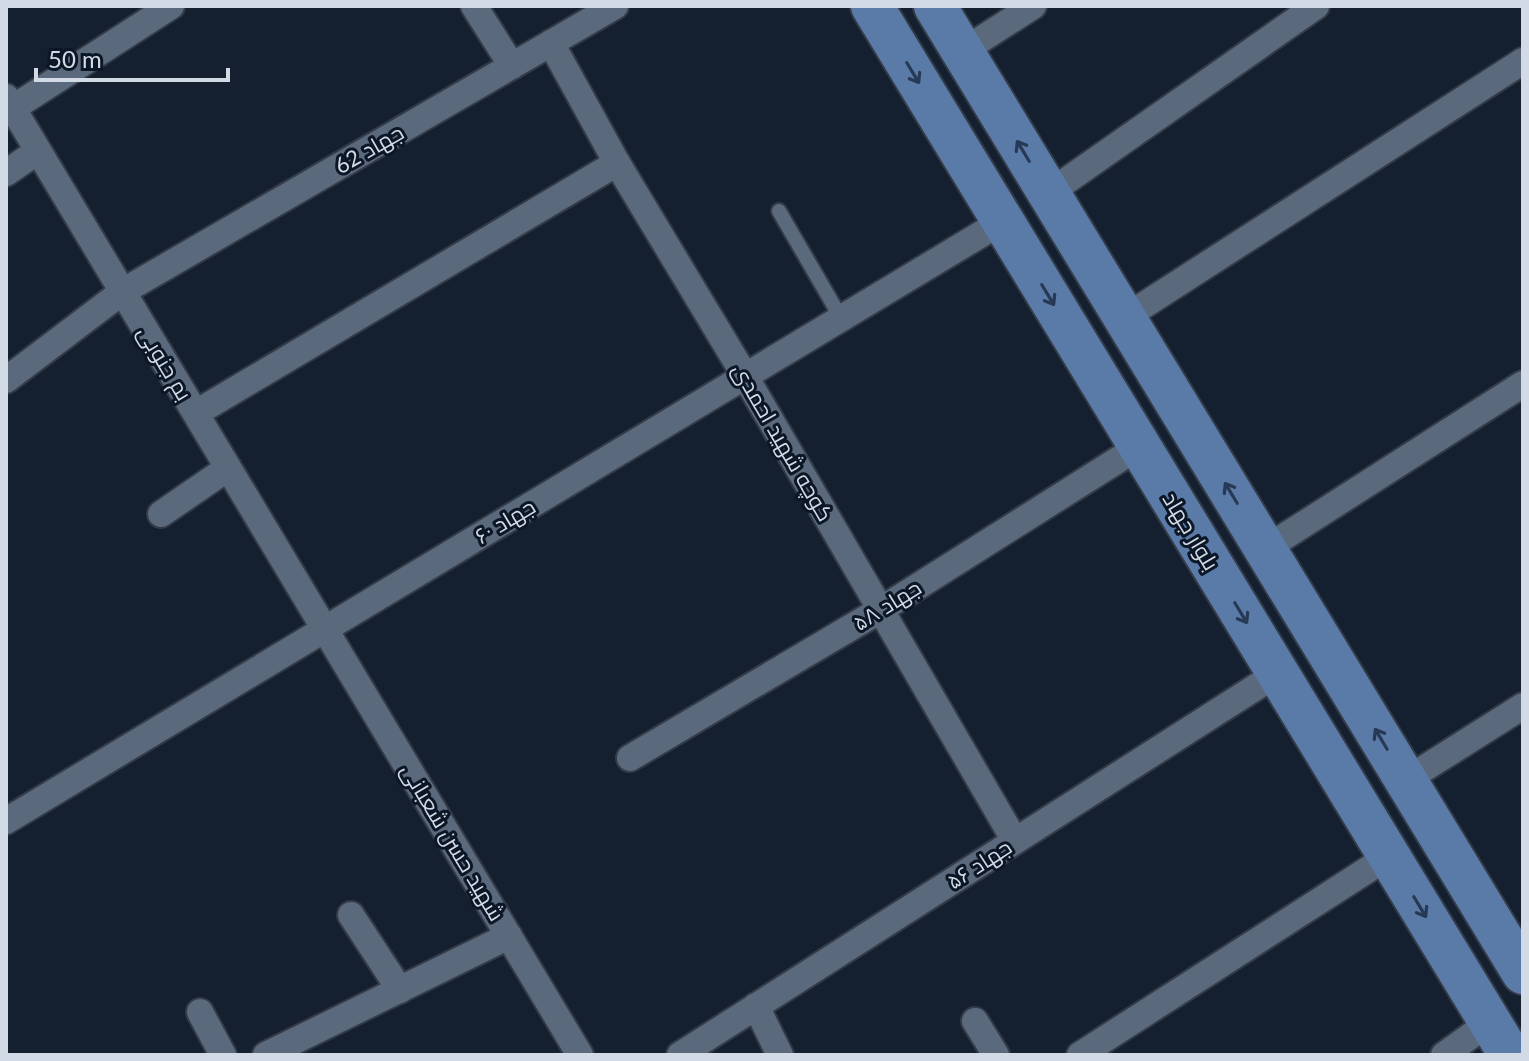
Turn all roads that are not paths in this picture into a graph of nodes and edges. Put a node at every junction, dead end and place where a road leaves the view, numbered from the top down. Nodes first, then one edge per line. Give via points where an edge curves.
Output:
1 (171, 6) edge
2 (474, 6) edge
3 (615, 6) edge
4 (872, 6) edge
5 (935, 6) edge
6 (1033, 6) edge
7 (1316, 6) edge
8 (551, 43) junction
9 (963, 51) junction
10 (1523, 61) edge
11 (512, 66) junction
12 (9, 103) edge
13 (38, 151) junction
14 (617, 163) junction
15 (6, 173) edge
16 (1049, 193) junction
17 (779, 211) dead end
18 (1003, 221) junction
19 (122, 292) junction
20 (841, 318) junction
21 (1124, 318) junction
22 (745, 376) junction
23 (6, 380) edge
24 (1523, 384) edge
25 (196, 413) junction
26 (1206, 451) junction
27 (1150, 463) junction
28 (228, 468) junction
29 (161, 514) dead end
30 (1265, 549) junction
31 (882, 609) junction
32 (325, 629) junction
33 (1278, 673) junction
34 (1523, 706) edge
35 (630, 758) dead end
36 (1406, 780) junction
37 (8, 815) edge
38 (1015, 841) junction
39 (1389, 856) junction
40 (351, 915) dead end
41 (509, 936) junction
42 (1523, 973) edge
43 (400, 990) junction
44 (756, 1006) junction
45 (200, 1012) dead end
46 (975, 1021) dead end
47 (1500, 1038) edge
48 (223, 1055) edge
49 (266, 1055) edge
50 (580, 1055) edge
51 (680, 1055) edge
52 (780, 1055) edge
53 (996, 1055) edge
54 (1080, 1055) edge
55 (1444, 1055) edge

1 - 12 street
2 - 11 street
3 - 8 street, جهاد 62
4 -> 18 main road, بلوار جهاد
5 - 9 main road
6 - 9 street
7 - 16 street
8 - 11 street, جهاد 62
8 - 14 street, کوچه شهید احمدی
16 -> 9 main road
10 - 21 street
11 - 19 street, جهاد 62
12 - 13 street, بم جنوبی
13 - 15 street
13 - 19 street, بم جنوبی
14 - 22 street, کوچه شهید احمدی
14 - 25 street
16 - 21 main road
17 - 20 lane
18 - 20 street, جهاد ۶۰
18 -> 27 main road, بلوار جهاد
19 - 23 street, جهاد 62
19 - 25 street, بم جنوبی
20 - 22 street, جهاد ۶۰
21 - 26 main road
22 - 31 street, کوچه شهید احمدی
22 - 32 street, جهاد ۶۰
24 - 30 street
25 - 28 street, بم جنوبی
26 - 27 main road
30 -> 26 main road
27 - 31 street, جهاد ۵۸
27 -> 33 main road, بلوار جهاد
28 - 29 street
28 - 32 street, بم جنوبی
36 -> 30 main road
31 - 35 street, جهاد ۵۸
31 - 38 street, کوچه شهید احمدی
32 - 37 street, جهاد ۶۰
32 - 41 street, شهید حسن شعبانی
33 - 38 street, جهاد ۵۶
33 - 39 main road, بلوار جهاد
34 - 36 street
36 - 42 main road
38 - 44 street, جهاد ۵۶
39 -> 47 main road, بلوار جهاد
39 - 54 street
40 - 43 street
41 - 43 street
41 - 50 street, شهید حسن شعبانی
43 - 49 street
44 - 51 street, جهاد ۵۶
44 - 52 street
45 - 48 street
46 - 53 street
47 - 55 street

